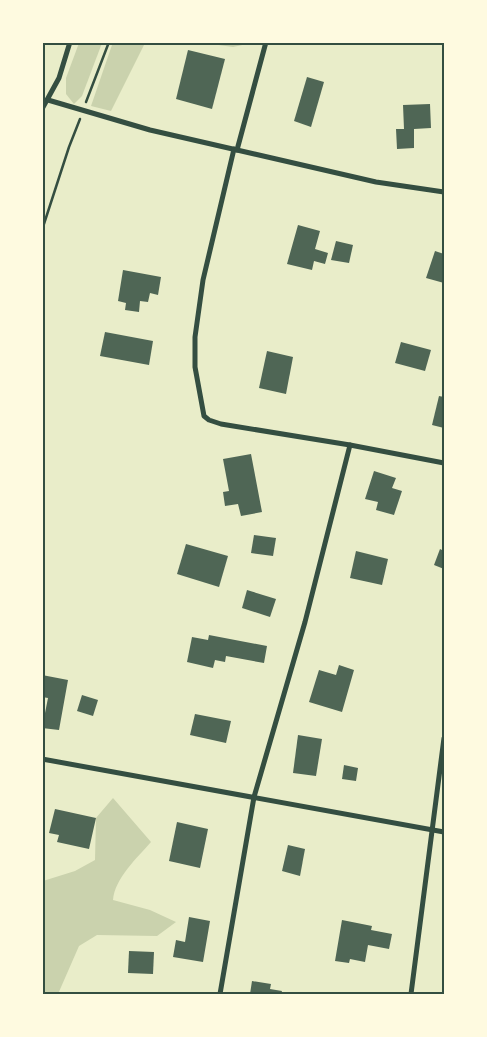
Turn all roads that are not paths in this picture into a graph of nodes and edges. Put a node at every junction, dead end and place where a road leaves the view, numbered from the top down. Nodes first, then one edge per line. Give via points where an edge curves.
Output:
1 (70, 42) edge
2 (266, 42) edge
3 (48, 100) junction
4 (42, 109) edge
5 (236, 150) junction
6 (444, 192) edge
7 (350, 444) junction
8 (444, 463) edge
9 (444, 738) edge
10 (42, 758) edge
11 (254, 797) junction
12 (432, 830) junction
13 (444, 832) edge
14 (220, 994) edge
15 (411, 994) edge

1 - 3 street
2 - 5 street
3 - 4 street
3 - 5 street via 150,130
5 - 6 street via 376,182
5 - 7 street via 203,280 195,342 195,366 204,416 209,420 263,432
7 - 8 street
7 - 11 street via 305,622
9 - 12 street
10 - 11 street
11 - 12 street
11 - 14 street
12 - 13 street
12 - 15 street

